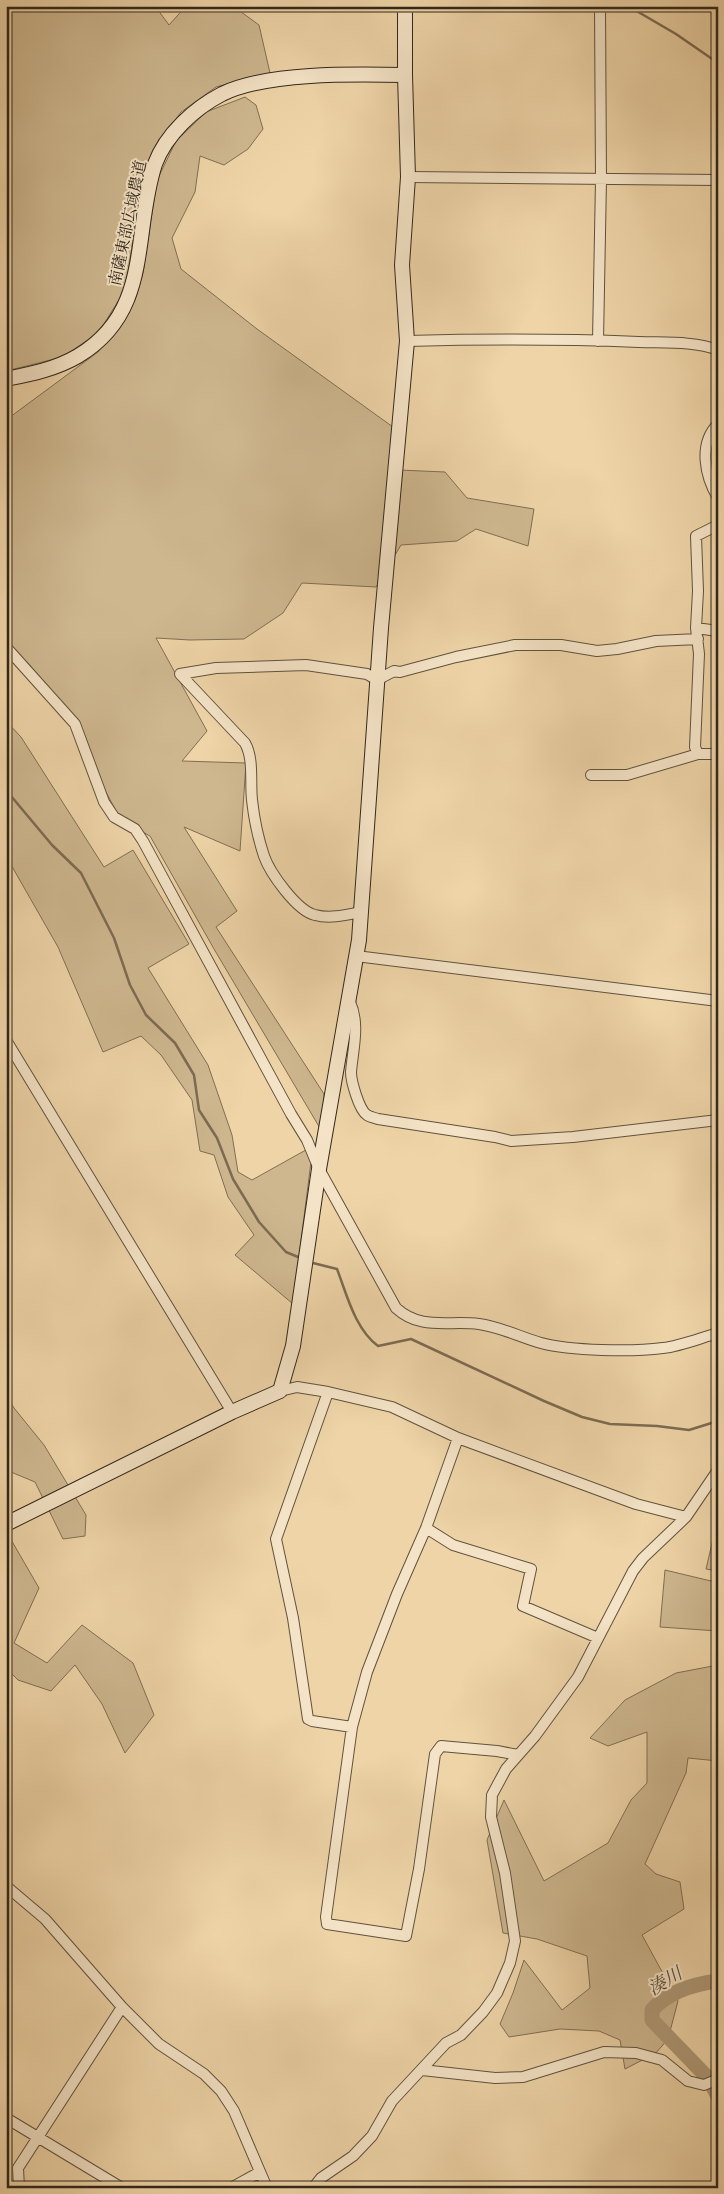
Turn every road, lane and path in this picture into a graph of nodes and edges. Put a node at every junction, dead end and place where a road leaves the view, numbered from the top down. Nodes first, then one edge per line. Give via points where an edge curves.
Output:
1 (405, 6) edge
2 (600, 6) edge
3 (405, 75) junction
4 (408, 177) junction
5 (601, 180) junction
6 (718, 180) edge
7 (407, 341) junction
8 (598, 341) junction
9 (718, 350) edge
10 (6, 378) edge
11 (718, 424) edge
12 (718, 498) edge
13 (718, 525) edge
14 (718, 631) edge
15 (697, 633) junction
16 (6, 647) edge
17 (377, 680) junction
18 (698, 754) junction
19 (718, 754) edge
20 (592, 775) dead end
21 (361, 912) junction
22 (356, 956) junction
23 (348, 999) junction
24 (718, 1001) edge
25 (6, 1040) edge
26 (718, 1120) edge
27 (319, 1169) junction
28 (718, 1333) edge
29 (280, 1391) junction
30 (328, 1392) junction
31 (232, 1412) junction
32 (458, 1438) junction
33 (718, 1470) edge
34 (686, 1518) junction
35 (6, 1524) edge
36 (426, 1528) junction
37 (598, 1638) junction
38 (352, 1727) junction
39 (518, 1755) junction
40 (6, 1886) edge
41 (122, 2007) junction
42 (422, 2070) junction
43 (718, 2079) edge
44 (6, 2118) edge
45 (38, 2137) junction
46 (260, 2172) junction
47 (19, 2188) edge
48 (122, 2188) edge
49 (231, 2188) edge
50 (267, 2188) edge
51 (313, 2188) edge

1 - 3 street
2 - 5 street
3 - 4 street
3 - 10 street, 南薩東部広域農道 via 279,79 246,85 202,106 179,126 156,163 148,194 137,274 123,310 111,327 77,357 36,373
4 - 5 street
4 - 7 street via 402,265
5 - 6 street
5 - 8 street
7 - 8 street
7 - 17 street
8 - 9 street via 676,344
11 - 12 street via 711,433 705,458 707,474
13 - 15 street via 696,536
14 - 15 street
15 - 17 street via 597,651 561,645 515,645 394,671
15 - 18 street via 695,747
16 - 27 street via 75,724 104,802 114,817 135,829 143,841 307,1140
17 - 21 street
17 - 21 street via 367,674 306,665 216,668 180,674 249,750 258,834 264,857 282,886 313,915 342,916
18 - 19 street
18 - 20 street via 627,775
21 - 22 street
22 - 23 street
22 - 24 street
23 - 26 street via 352,1008 355,1046 351,1074 366,1115 378,1119 511,1141
23 - 27 street
25 - 31 street
27 - 28 street via 396,1308 415,1321 479,1324 541,1343 600,1349 664,1348
27 - 29 street via 293,1346
29 - 30 street via 297,1387
29 - 31 street
30 - 32 street via 392,1407
30 - 38 street via 276,1539 293,1618 308,1719
31 - 35 street
32 - 34 street via 642,1506
32 - 36 street
33 - 34 street
34 - 37 street via 633,1571
36 - 37 street via 453,1545 531,1569 523,1606
36 - 38 street via 374,1655
37 - 39 street via 578,1677 536,1736
38 - 39 street via 327,1924 406,1936 435,1754 441,1746
39 - 42 street via 492,1795 491,1817 505,1873 515,1941 510,1964 497,1993 483,2012 461,2034 446,2043
40 - 41 street via 45,1919
41 - 45 street
41 - 46 street via 159,2044 204,2074 221,2091 234,2112
42 - 43 street via 495,2078 523,2077 604,2052 636,2053 662,2060 688,2081 704,2085
42 - 51 street via 392,2101 372,2136
44 - 45 street
45 - 47 street via 18,2168
45 - 48 street
46 - 49 street
46 - 50 street

